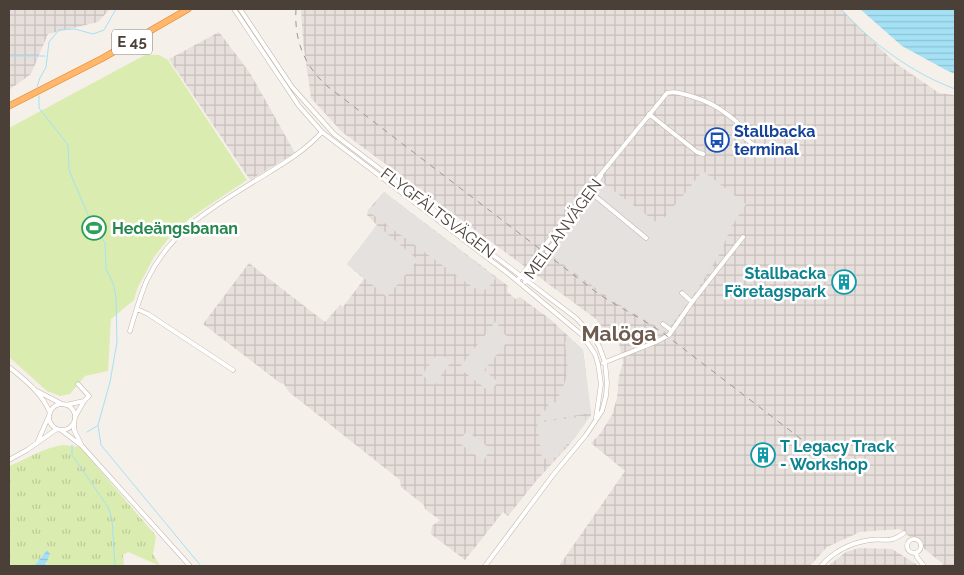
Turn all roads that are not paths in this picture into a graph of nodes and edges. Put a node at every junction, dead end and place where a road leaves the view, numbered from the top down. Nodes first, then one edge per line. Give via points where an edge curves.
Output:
1 (188, 9) edge
2 (234, 9) edge
3 (240, 9) edge
4 (9, 106) edge
5 (649, 114) junction
6 (327, 126) junction
7 (322, 132) junction
8 (763, 151) dead end
9 (703, 154) dead end
10 (590, 191) junction
11 (743, 237) dead end
12 (646, 238) dead end
13 (521, 276) junction
14 (517, 281) junction
15 (526, 281) junction
16 (522, 286) junction
17 (682, 293) dead end
18 (692, 302) junction
19 (137, 309) junction
20 (663, 324) dead end
21 (671, 330) junction
22 (130, 331) dead end
23 (605, 362) junction
24 (598, 364) junction
25 (9, 367) edge
26 (234, 370) dead end
27 (78, 384) dead end
28 (33, 389) junction
29 (84, 401) junction
30 (64, 405) junction
31 (49, 415) junction
32 (74, 420) junction
33 (595, 420) junction
34 (59, 429) junction
35 (36, 443) junction
36 (82, 446) junction
37 (9, 460) edge
38 (904, 533) dead end
39 (916, 553) dead end
40 (190, 566) edge
41 (485, 566) edge
42 (821, 566) edge
43 (924, 566) edge

1 - 4 highway, E 45 via 103,58
2 - 7 street, FLYGFÄLTSVÄGEN via 299,106
3 - 6 street, FLYGFÄLTSVÄGEN via 292,87
5 - 8 street, MELLANVÄGEN via 669,92 709,101 737,122 742,136
5 - 9 street
5 - 10 street, MELLANVÄGEN
6 - 7 street
6 - 13 street, FLYGFÄLTSVÄGEN
7 - 14 street, FLYGFÄLTSVÄGEN
7 - 19 street via 289,160 188,225 157,262
10 - 12 street
10 - 13 street, MELLANVÄGEN
10 - 15 street, MELLANVÄGEN
11 - 18 street
13 - 14 street, MELLANVÄGEN
13 - 15 street, FLYGFÄLTSVÄGEN
14 - 16 street, FLYGFÄLTSVÄGEN
15 - 16 street, MELLANVÄGEN
15 - 23 street, FLYGFÄLTSVÄGEN via 583,325 599,346
16 - 24 street, FLYGFÄLTSVÄGEN via 582,334 596,354
17 - 18 street
18 - 21 street
19 - 22 street
19 - 26 street
20 - 21 street
21 - 23 street via 656,342
23 - 24 street
23 - 33 street, FLYGFÄLTSVÄGEN via 606,396 602,411
24 - 33 street, FLYGFÄLTSVÄGEN via 601,384
25 - 28 street
27 - 29 street via 89,396
28 - 30 street
28 - 31 street via 46,404
29 - 30 street
29 - 32 street
30 - 31 street via 54,406
30 - 32 street via 73,411
31 - 34 street via 51,424
31 - 35 street
32 - 34 street via 69,428
32 - 36 street via 74,430
33 - 41 street, FLYGFÄLTSVÄGEN
34 - 35 street
34 - 36 street
35 - 37 street
36 - 40 street
38 - 42 street via 893,540 851,545
39 - 43 street

